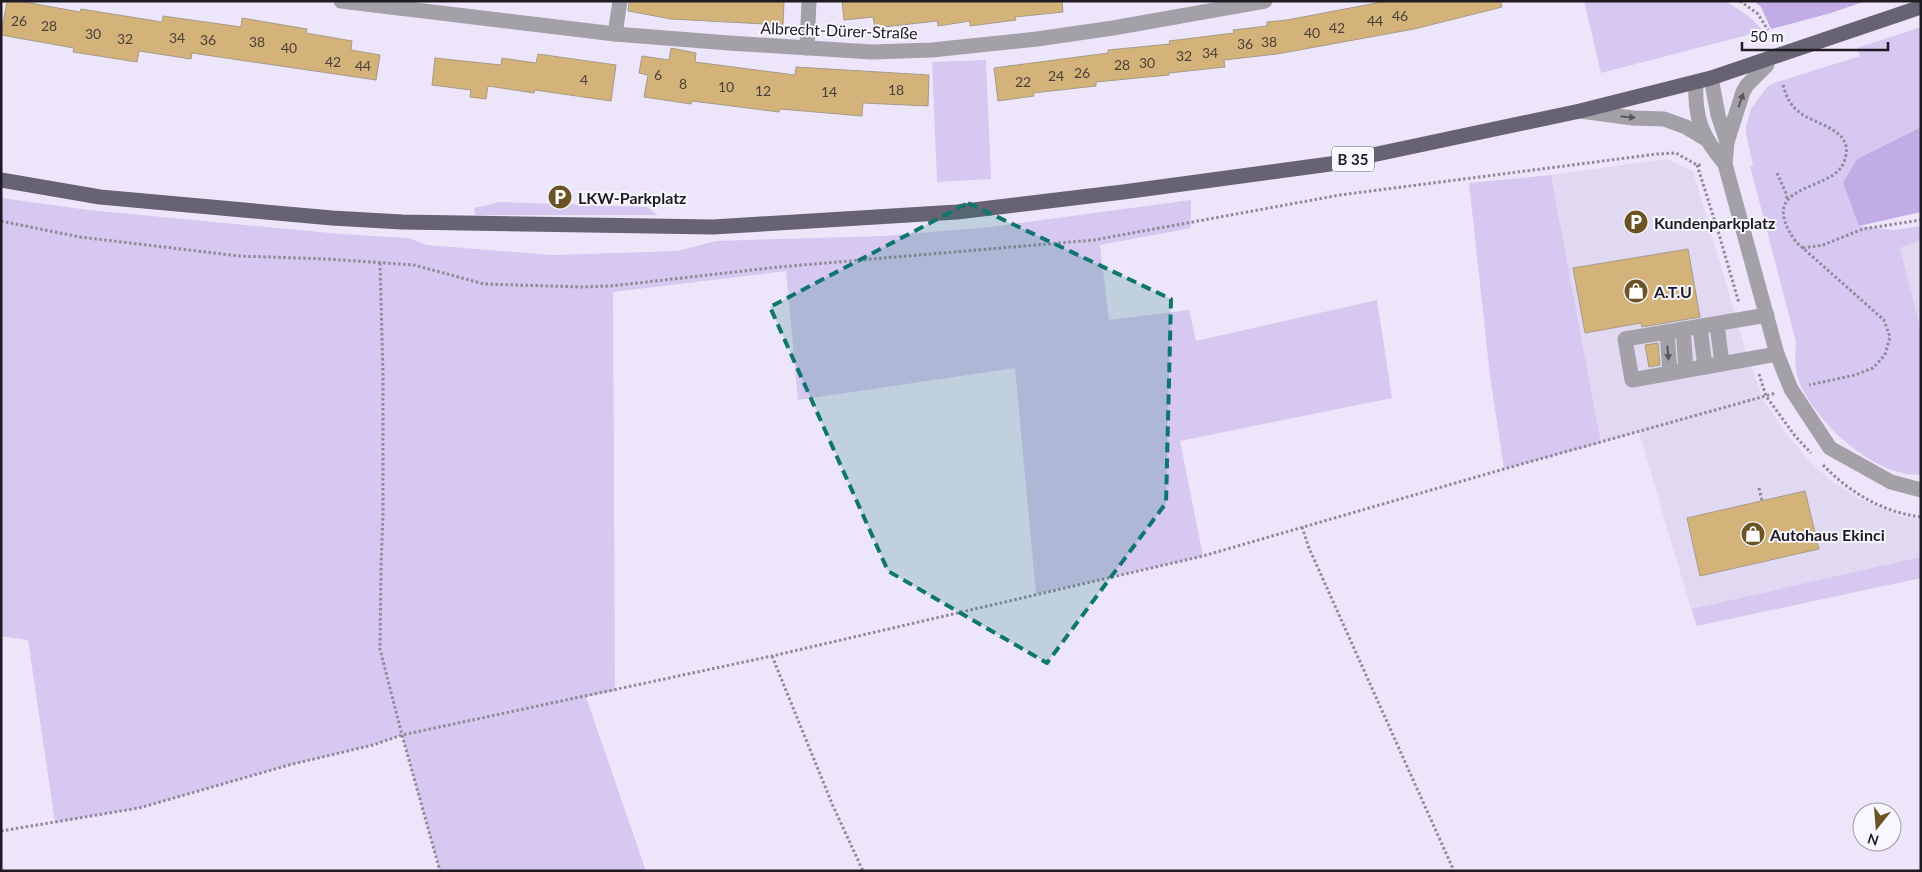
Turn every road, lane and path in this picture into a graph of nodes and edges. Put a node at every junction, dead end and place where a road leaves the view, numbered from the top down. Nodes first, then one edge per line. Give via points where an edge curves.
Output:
1 (341, 1) edge
2 (620, 1) edge
3 (809, 1) edge
4 (1265, 1) edge
5 (1740, 1) edge
6 (411, 6) edge
7 (1921, 7) edge
8 (1768, 30) dead end
9 (615, 34) junction
10 (807, 48) junction
11 (1770, 61) junction
12 (1711, 78) junction
13 (1696, 82) junction
14 (1783, 85) dead end
15 (1580, 111) junction
16 (1706, 139) junction
17 (1727, 142) junction
18 (1725, 164) junction
19 (1696, 165) dead end
20 (1777, 173) dead end
21 (1, 180) edge
22 (1787, 200) junction
23 (1921, 220) edge
24 (1802, 248) junction
25 (380, 263) dead end
26 (1767, 315) junction
27 (1744, 319) junction
28 (1717, 324) junction
29 (1700, 327) junction
30 (1683, 329) junction
31 (1666, 332) junction
32 (1777, 354) junction
33 (1755, 359) junction
34 (1722, 364) junction
35 (1705, 367) junction
36 (1686, 370) junction
37 (1670, 373) junction
38 (1791, 389) junction
39 (1759, 488) dead end
40 (1921, 490) edge
41 (1762, 501) dead end
42 (1302, 527) junction
43 (772, 656) junction
44 (402, 735) junction
45 (1, 831) edge
46 (440, 871) edge
47 (863, 871) edge
48 (1454, 871) edge

1 - 6 street, Albrecht-Dürer-Straße
2 - 9 street
3 - 10 street
4 - 10 street, Albrecht-Dürer-Straße via 987,45 880,52
5 - 8 path via 1758,14
6 - 9 street, Albrecht-Dürer-Straße
7 - 11 main road, B 35
9 - 10 street, Albrecht-Dürer-Straße
11 - 12 main road, B 35
17 -> 11 street via 1743,92
12 - 13 main road, B 35
12 - 17 street
13 - 15 main road, B 35
13 - 16 street via 1697,114
14 - 22 path via 1787,100 1798,112 1839,133 1846,147 1844,162 1836,173 1798,191
15 -> 16 street via 1664,119
15 - 21 main road, B 35 via 1330,164 1143,189 957,212 712,227 332,218 100,197
16 - 18 street
17 - 18 street
18 - 26 street
19 - 27 path
20 - 22 path
22 - 24 path via 1783,214 1786,228
23 - 24 path via 1863,229 1823,245
24 - 38 path via 1884,320 1890,337 1885,355 1873,368
25 - 44 path via 383,483 380,649
26 - 27 street
26 - 32 street
27 - 28 street
28 - 29 street
28 - 34 street
29 - 30 street
29 - 35 street
30 - 31 street
30 - 36 street
31 -> 37 street
31 - 37 street via 1625,339 1632,380
32 - 33 street
32 - 38 street
33 - 34 street
33 - 42 path via 1766,396
34 - 35 street
35 - 36 street
36 - 37 street
38 - 40 street via 1830,448 1891,482
39 - 41 path
42 - 43 path via 1203,556
42 - 48 path
43 - 44 path
43 - 47 path
44 - 45 path via 139,808
44 - 46 path

